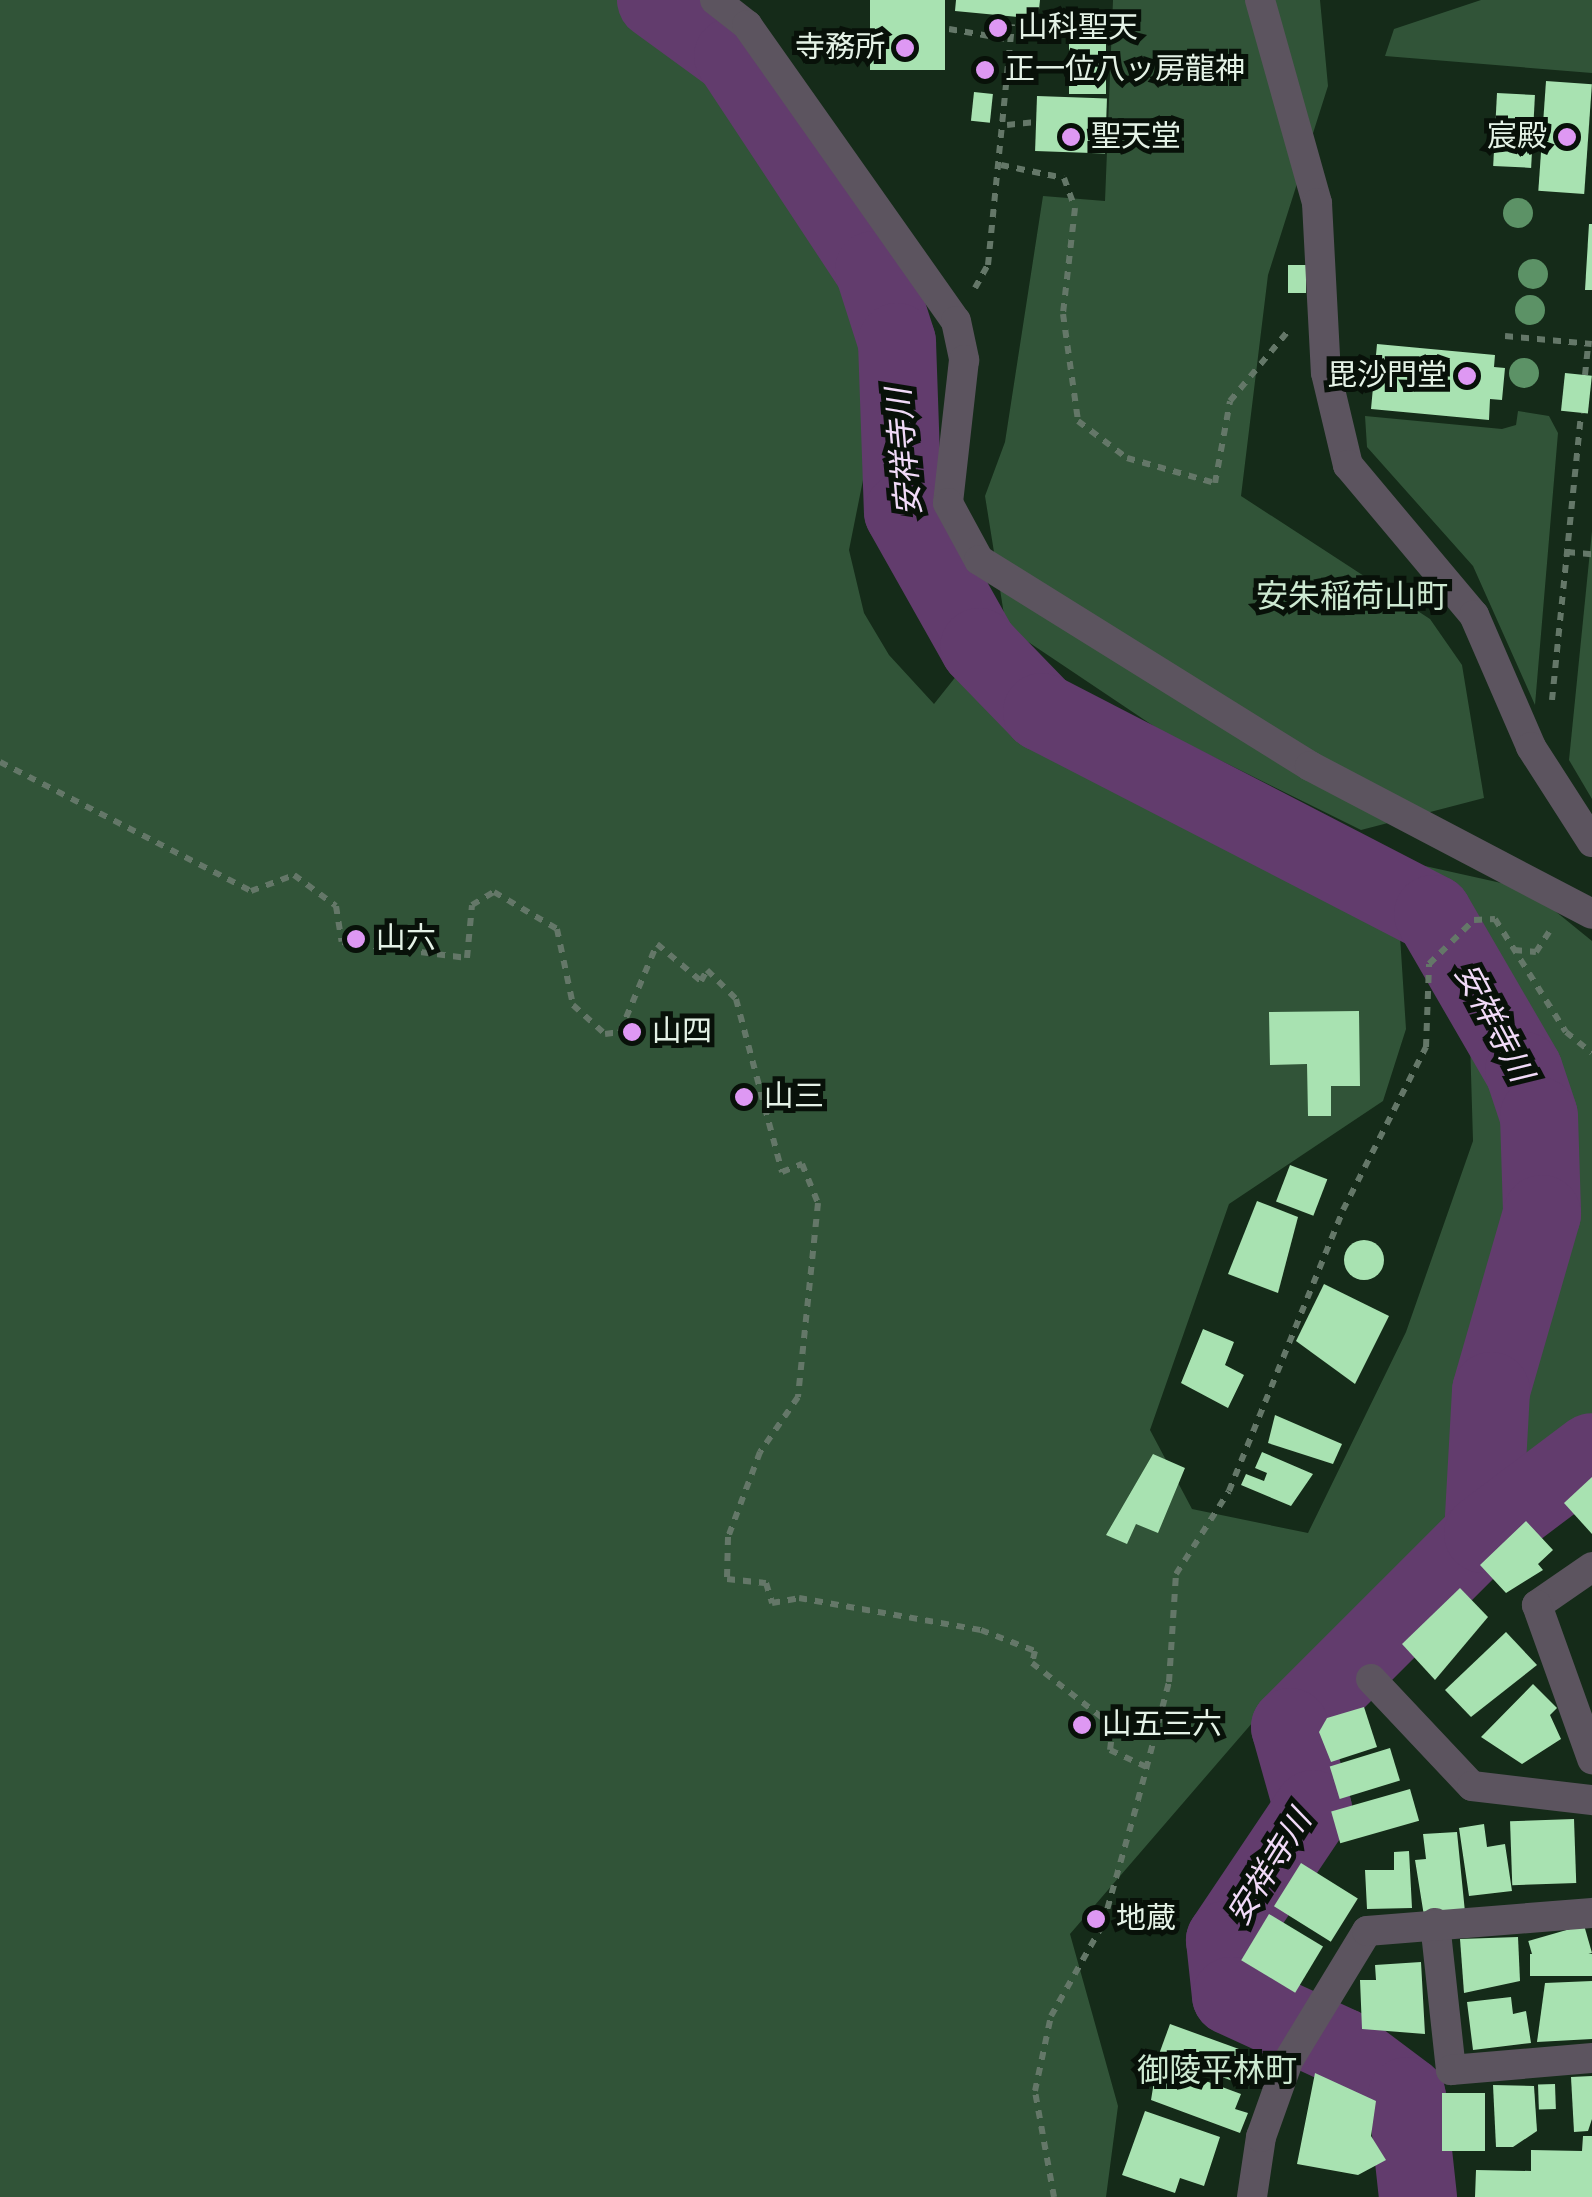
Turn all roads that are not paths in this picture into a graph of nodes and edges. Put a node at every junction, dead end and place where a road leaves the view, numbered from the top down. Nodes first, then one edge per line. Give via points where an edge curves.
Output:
1 (715, 0) edge
2 (1260, 0) edge
3 (1592, 842) edge
4 (1592, 914) edge
5 (1592, 1568) edge
6 (1371, 1679) dead end
7 (1592, 1762) edge
8 (1584, 1805) edge
9 (1592, 1913) edge
10 (1435, 1923) junction
11 (1592, 2058) edge
12 (1252, 2197) edge

1 - 4 street via 747,25 956,322 964,360 948,503 979,560 1310,766
2 - 3 street via 1317,204 1331,409 1348,465 1474,615 1531,747
5 - 7 street via 1536,1605
6 - 8 street via 1472,1786
7 - 8 street
9 - 10 street
10 - 11 street via 1451,2070
10 - 12 street via 1367,1931 1316,2005 1261,2136

